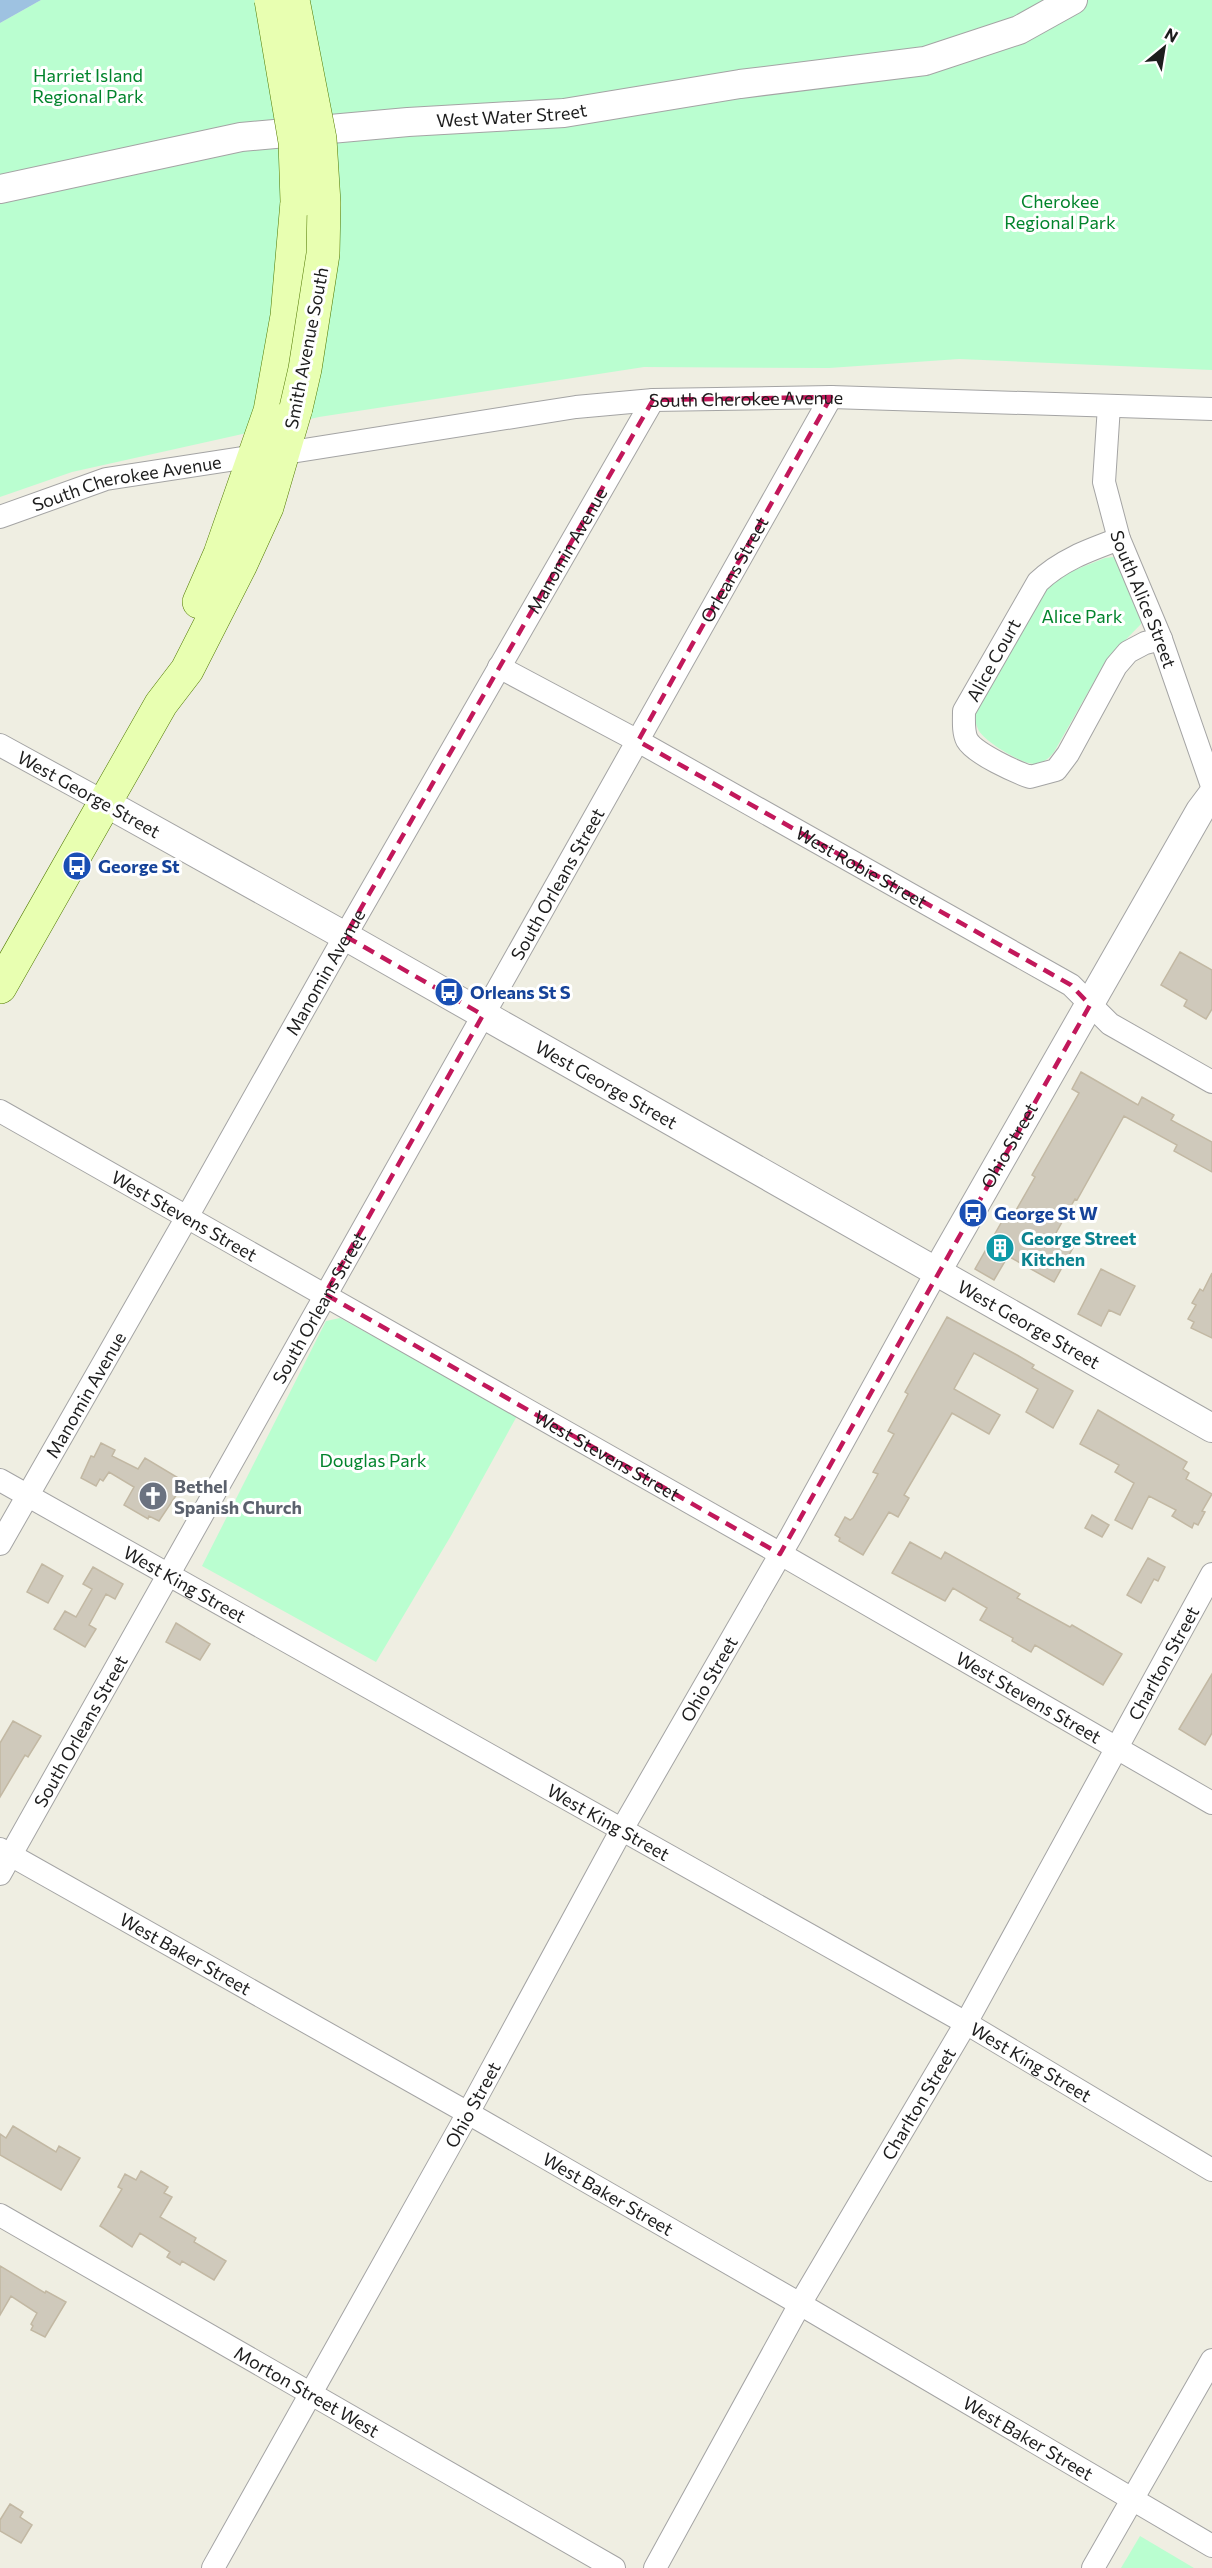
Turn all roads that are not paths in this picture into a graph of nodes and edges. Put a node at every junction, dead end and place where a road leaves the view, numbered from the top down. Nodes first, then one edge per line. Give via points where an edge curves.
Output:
1 (271, 0) edge
2 (293, 0) edge
3 (1073, 0) edge
4 (0, 189) edge
5 (831, 397) junction
6 (653, 400) junction
7 (1109, 406) junction
8 (283, 409) junction
9 (1212, 409) edge
10 (270, 454) junction
11 (0, 517) edge
12 (1119, 539) junction
13 (1161, 639) junction
14 (499, 667) junction
15 (638, 741) junction
16 (0, 744) edge
17 (1212, 786) edge
18 (1212, 795) edge
19 (106, 803) junction
20 (345, 936) junction
21 (0, 987) edge
22 (1090, 1005) junction
23 (483, 1015) junction
24 (1212, 1082) edge
25 (0, 1111) edge
26 (187, 1217) junction
27 (936, 1273) junction
28 (325, 1294) junction
29 (1212, 1428) edge
30 (0, 1479) edge
31 (27, 1495) junction
32 (0, 1544) edge
33 (780, 1554) junction
34 (1212, 1574) edge
35 (168, 1575) junction
36 (1116, 1747) junction
37 (1212, 1803) edge
38 (621, 1831) junction
39 (3, 1859) edge
40 (966, 2023) junction
41 (468, 2113) junction
42 (1212, 2170) edge
43 (0, 2215) edge
44 (800, 2304) junction
45 (1212, 2360) edge
46 (312, 2393) junction
47 (1133, 2499) junction
48 (1212, 2546) edge
49 (213, 2568) edge
50 (614, 2568) edge
51 (655, 2568) edge
52 (1093, 2568) edge

1 - 8 main road, Smith Avenue South, bridge via 296,142 297,202
2 - 8 main road, Smith Avenue South, bridge via 320,139 323,254 305,369
3 - 4 street, West Water Street via 1019,30 925,61 740,84 564,113 241,137
5 - 6 street, South Cherokee Avenue
5 - 7 street, South Cherokee Avenue
5 - 15 street, Orleans Street
6 - 10 street, South Cherokee Avenue via 576,407
6 - 14 street, Manomin Avenue
7 - 9 street, South Cherokee Avenue
7 - 12 street, South Alice Street via 1104,482
8 - 10 main road, Smith Avenue South
10 - 11 street, South Cherokee Avenue via 106,479
10 - 19 main road, Smith Avenue South via 267,507 241,564 187,670 161,704
12 - 13 street, South Alice Street
12 - 13 street, Alice Court via 1067,560 1038,582 964,711 968,741 1030,777 1056,770 1116,666 1128,652
13 - 17 street, South Alice Street
14 - 15 street, West Robie Street
14 - 20 street, Manomin Avenue
15 - 22 street, West Robie Street via 1071,985
15 - 23 street, South Orleans Street
16 - 19 street, West George Street
18 - 22 street, Ohio Street
19 - 20 street, West George Street
19 - 21 main road, Smith Avenue South
20 - 23 street, West George Street
20 - 26 street, Manomin Avenue
22 - 24 street, West Robie Street via 1110,1024
22 - 27 street, Ohio Street
23 - 27 street, West George Street
23 - 28 street, South Orleans Street
25 - 26 street, West Stevens Street
26 - 28 street, West Stevens Street
26 - 31 street, Manomin Avenue
27 - 29 street, West George Street
27 - 33 street, Ohio Street
28 - 33 street, West Stevens Street
28 - 35 street, South Orleans Street
30 - 31 street, West King Street
31 - 32 street, Manomin Avenue
31 - 35 street, West King Street
33 - 36 street, West Stevens Street
33 - 38 street, Ohio Street
34 - 36 street, Charlton Street
35 - 38 street, West King Street
35 - 39 street, South Orleans Street
36 - 37 street, West Stevens Street
36 - 40 street, Charlton Street
38 - 40 street, West King Street
38 - 41 street, Ohio Street
39 - 41 street, West Baker Street
40 - 42 street, West King Street
40 - 44 street, Charlton Street
41 - 44 street, West Baker Street
41 - 46 street, Ohio Street
43 - 46 street, Morton Street West
44 - 47 street, West Baker Street
44 - 51 street, Charlton Street
45 - 47 street
46 - 49 street, Ohio Street
46 - 50 street, Morton Street West
47 - 48 street, West Baker Street
47 - 52 street

